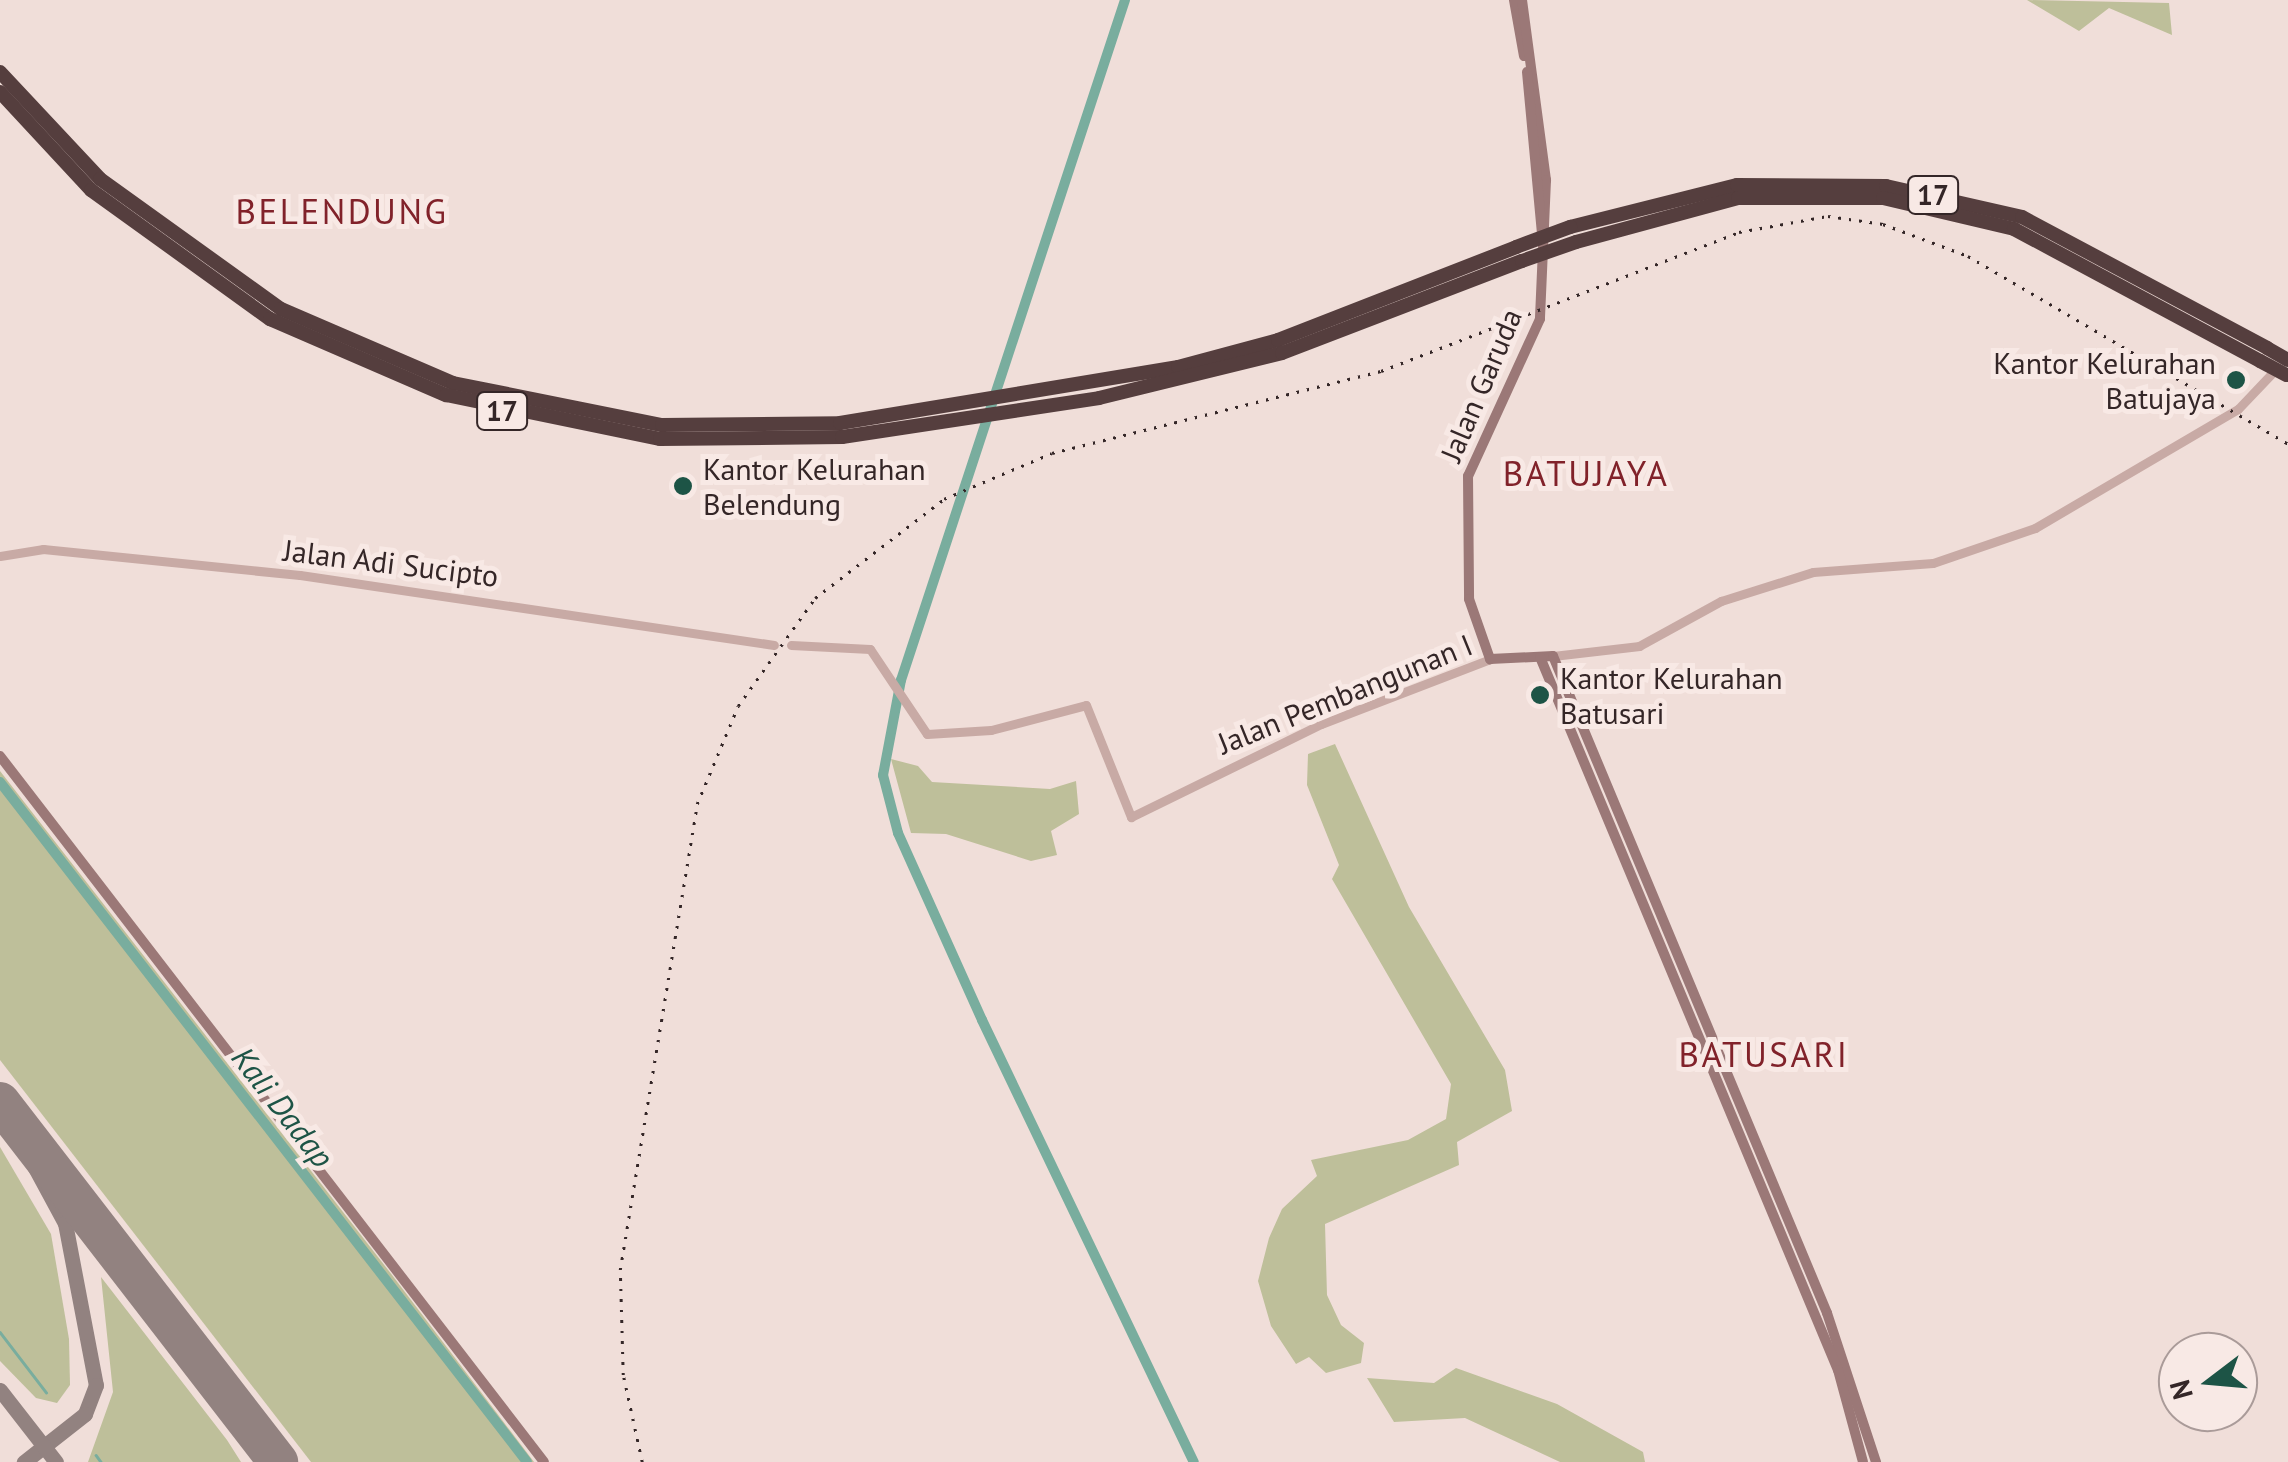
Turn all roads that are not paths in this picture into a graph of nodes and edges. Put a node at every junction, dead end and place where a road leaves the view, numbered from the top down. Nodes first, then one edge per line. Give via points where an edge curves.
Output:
1 (1519, 6) edge
2 (0, 72) edge
3 (0, 92) edge
4 (81, 170) junction
5 (1519, 254) junction
6 (2287, 366) edge
7 (970, 412) junction
8 (0, 556) edge
9 (774, 645) dead end
10 (790, 645) dead end
11 (1553, 656) junction
12 (1540, 657) junction
13 (1490, 660) junction
14 (0, 756) edge
15 (1742, 1126) junction
16 (544, 1462) edge
17 (1863, 1462) edge
18 (1876, 1462) edge

1 - 13 main road, Jalan Garuda via 1537,109 1540,319 1468,476 1464,562
2 - 4 highway, 17
3 - 4 highway, 17
4 - 7 highway, 17 via 281,309 401,366 508,399 726,428
5 - 6 highway, 17, bridge via 1573,235 1738,198 1883,198 2014,229
5 - 7 highway, 17 via 1278,340
5 - 7 highway, 17 via 1282,353 1010,413
6 - 11 street, Jalan Pembangunan I via 2238,410 2034,528 1933,563 1813,572 1721,601 1639,646
8 - 9 street, Jalan Adi Sucipto via 43,549 318,577
10 - 13 street, Jalan Pembangunan I via 870,648 927,734 991,730 1086,705 1131,817 1321,724
11 - 12 main road, Jalan Pembangunan I
11 - 15 main road
12 - 13 main road, Jalan Pembangunan I
12 - 15 main road
14 - 16 main road
15 - 17 main road via 1838,1370
15 - 18 main road via 1848,1365

